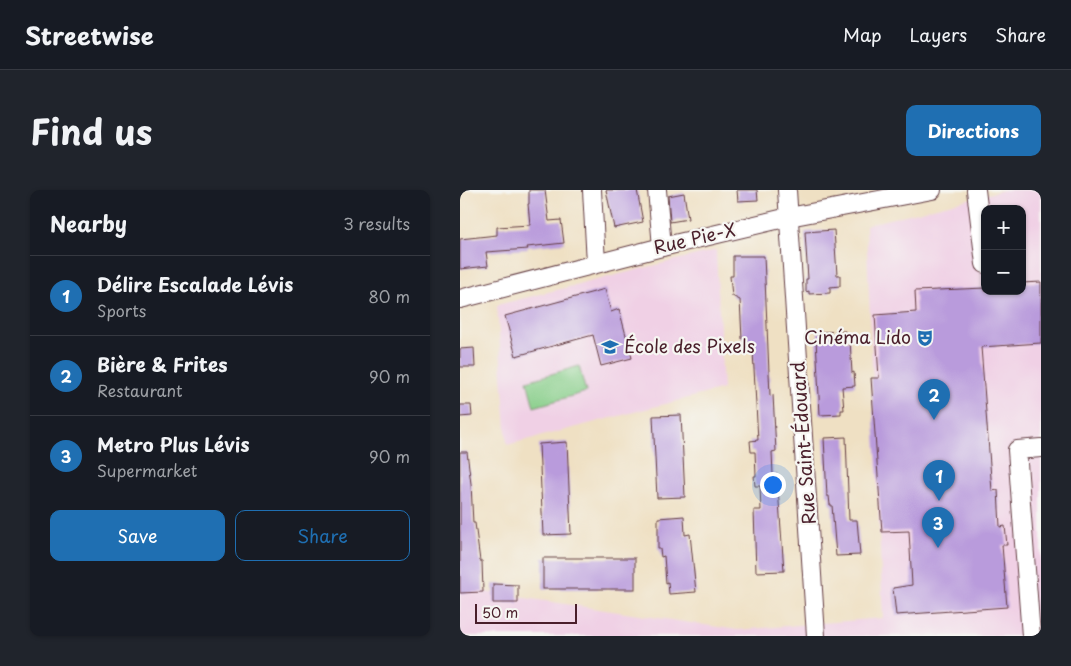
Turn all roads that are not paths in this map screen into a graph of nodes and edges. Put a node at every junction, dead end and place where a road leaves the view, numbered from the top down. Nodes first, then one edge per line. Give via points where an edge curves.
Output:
1 (592, 190) edge
2 (657, 190) edge
3 (787, 190) edge
4 (932, 190) edge
5 (976, 190) edge
6 (871, 196) edge
7 (789, 217) junction
8 (662, 247) junction
9 (983, 250) edge
10 (596, 264) junction
11 (460, 299) edge
12 (1041, 448) edge
13 (816, 636) edge
14 (1031, 636) edge

1 - 10 street
2 - 8 street
3 - 7 street, Rue Saint-Édouard
4 - 6 street, Rue Pie-X
5 - 9 street
6 - 7 street, Rue Pie-X
7 - 8 street, Rue Pie-X
7 - 13 street, Rue Saint-Édouard
8 - 10 street, Rue Pie-X
10 - 11 street, Rue Pie-X
12 - 14 street via 1016,450

